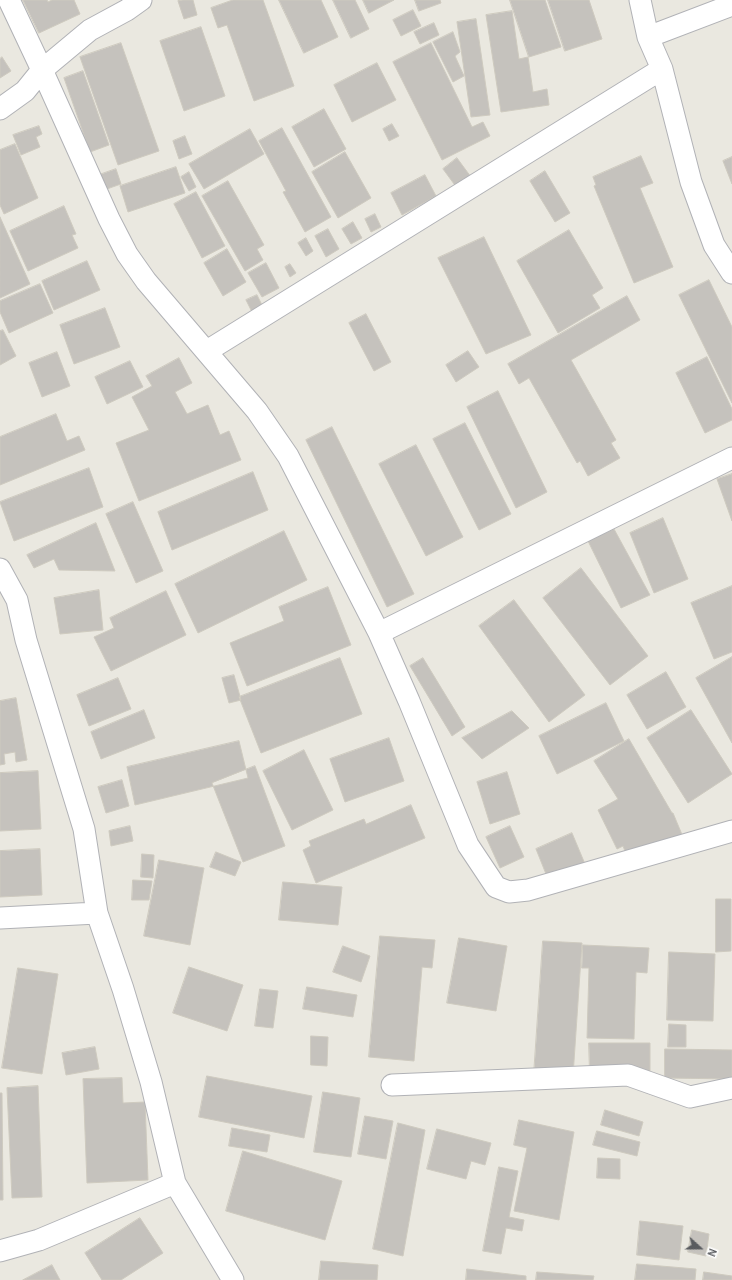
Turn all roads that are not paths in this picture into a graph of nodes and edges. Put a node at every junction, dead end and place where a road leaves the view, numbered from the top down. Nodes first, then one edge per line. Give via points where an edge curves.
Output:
1 (8, 0) edge
2 (141, 0) edge
3 (640, 0) edge
4 (732, 5) edge
5 (648, 37) junction
6 (662, 69) junction
7 (42, 70) junction
8 (0, 109) edge
9 (732, 273) edge
10 (207, 351) junction
11 (732, 458) edge
12 (1, 576) edge
13 (379, 632) junction
14 (732, 831) edge
15 (97, 913) junction
16 (0, 918) edge
17 (392, 1085) dead end
18 (732, 1088) edge
19 (175, 1183) junction
20 (0, 1251) edge
21 (232, 1280) edge

1 - 7 street
2 - 7 street via 90,30
3 - 5 street
4 - 5 street
5 - 6 street
6 - 9 street via 691,182 714,245
6 - 10 street
7 - 8 street via 25,91
7 - 10 street via 126,254
10 - 13 street via 257,411 288,456
11 - 13 street
12 - 15 street via 17,600 26,640 84,829
13 - 14 street via 468,845 496,886 510,892 528,890
15 - 16 street
15 - 19 street via 151,1082
17 - 18 street via 628,1076 690,1097
19 - 20 street via 39,1240
19 - 21 street

